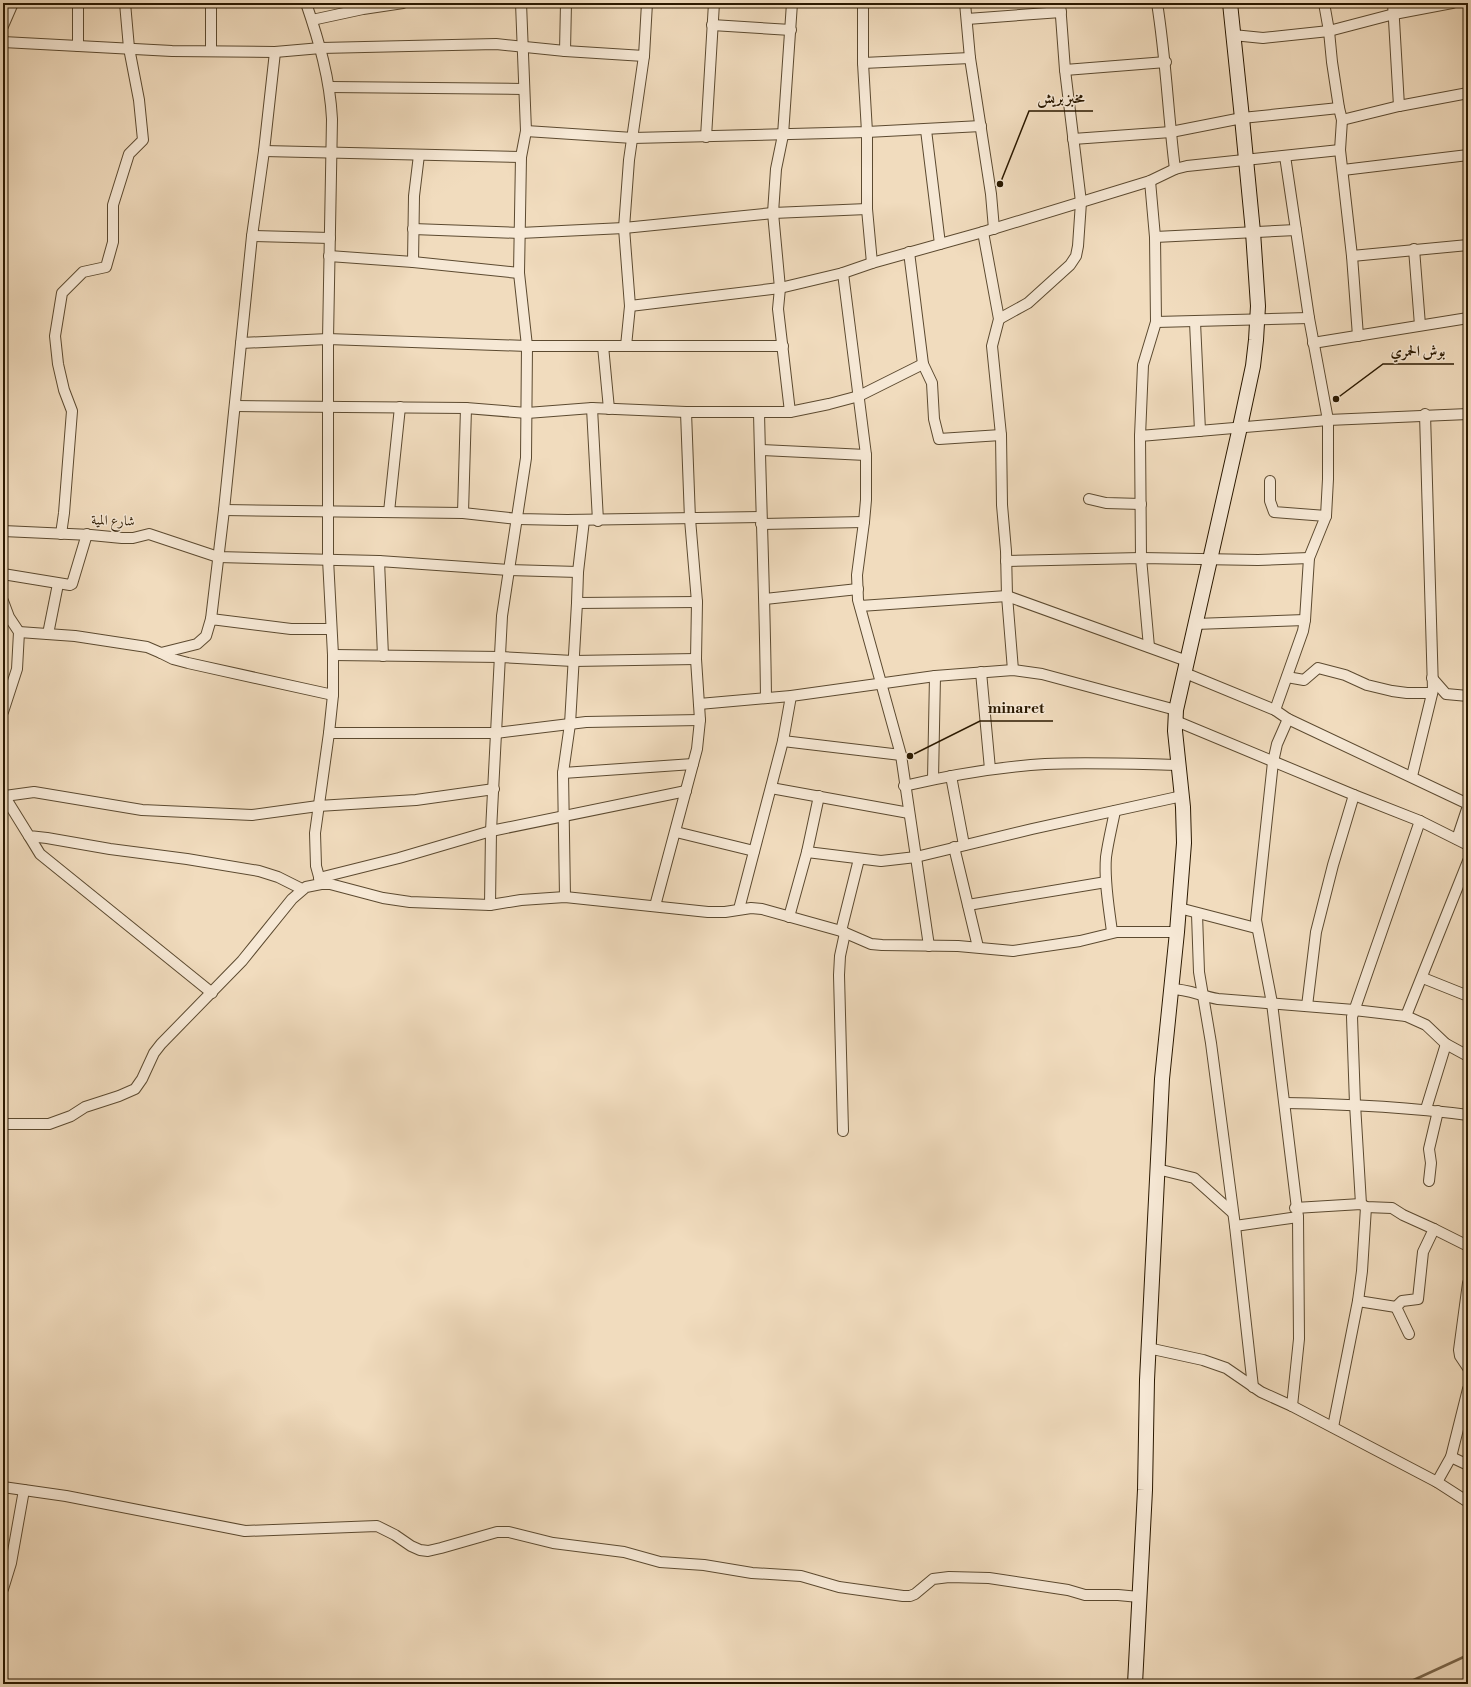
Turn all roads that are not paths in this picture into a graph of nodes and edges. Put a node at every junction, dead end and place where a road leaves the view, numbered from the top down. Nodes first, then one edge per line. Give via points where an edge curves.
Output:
1 (13, 3) edge
2 (78, 3) edge
3 (125, 3) edge
4 (211, 3) edge
5 (306, 3) edge
6 (403, 3) edge
7 (521, 3) edge
8 (566, 3) edge
9 (647, 3) edge
10 (714, 3) edge
11 (792, 3) edge
12 (863, 3) edge
13 (966, 3) edge
14 (1157, 3) edge
15 (1230, 3) edge
16 (1324, 3) edge
17 (1393, 3) edge
18 (1452, 3) edge
19 (1060, 7) edge
20 (1394, 14) junction
21 (967, 19) junction
22 (312, 20) junction
23 (712, 25) junction
24 (3, 26) edge
25 (791, 30) junction
26 (1329, 31) junction
27 (1233, 35) junction
28 (3, 42) edge
29 (78, 46) junction
30 (522, 46) junction
31 (129, 48) junction
32 (321, 48) junction
33 (211, 51) junction
34 (565, 51) junction
35 (275, 52) junction
36 (644, 56) junction
37 (970, 58) junction
38 (1166, 62) junction
39 (863, 63) junction
40 (1065, 70) junction
41 (330, 87) junction
42 (523, 89) junction
43 (1468, 92) edge
44 (1399, 106) junction
45 (1339, 108) junction
46 (1242, 118) junction
47 (1342, 120) junction
48 (981, 126) junction
49 (926, 130) junction
50 (526, 131) junction
51 (867, 132) junction
52 (1171, 132) junction
53 (782, 135) junction
54 (706, 137) junction
55 (633, 138) junction
56 (1073, 139) junction
57 (1340, 150) junction
58 (264, 151) junction
59 (331, 152) junction
60 (419, 154) junction
61 (1468, 155) edge
62 (1285, 156) junction
63 (520, 157) junction
64 (1246, 160) junction
65 (1175, 169) junction
66 (1343, 170) junction
67 (1150, 181) junction
68 (1081, 202) junction
69 (867, 209) junction
70 (773, 213) junction
71 (624, 228) junction
72 (994, 228) junction
73 (413, 229) junction
74 (1296, 230) junction
75 (983, 232) junction
76 (1253, 232) junction
77 (520, 233) junction
78 (252, 236) junction
79 (1155, 237) junction
80 (330, 238) junction
81 (940, 244) junction
82 (1468, 245) edge
83 (1414, 249) junction
84 (909, 252) junction
85 (330, 256) junction
86 (1352, 256) junction
87 (413, 262) junction
88 (872, 263) junction
89 (519, 273) junction
90 (843, 273) junction
91 (780, 288) junction
92 (630, 306) junction
93 (1309, 318) junction
94 (1468, 318) edge
95 (999, 319) junction
96 (1258, 319) junction
97 (1156, 322) junction
98 (1195, 322) junction
99 (1420, 326) junction
100 (1358, 336) junction
101 (328, 339) junction
102 (241, 343) junction
103 (1313, 343) junction
104 (527, 346) junction
105 (603, 346) junction
106 (626, 346) junction
107 (783, 346) junction
108 (923, 364) junction
109 (859, 396) junction
110 (235, 406) junction
111 (328, 406) junction
112 (400, 407) junction
113 (466, 408) junction
114 (592, 408) junction
115 (609, 409) junction
116 (686, 412) junction
117 (759, 412) junction
118 (790, 412) junction
119 (527, 413) junction
120 (1425, 414) junction
121 (1468, 414) edge
122 (1328, 420) junction
123 (1240, 427) junction
124 (1200, 431) junction
125 (1001, 435) junction
126 (1140, 436) junction
127 (760, 450) junction
128 (866, 454) junction
129 (1270, 481) dead end
130 (1089, 499) dead end
131 (1141, 504) junction
132 (224, 510) junction
133 (329, 511) junction
134 (389, 512) junction
135 (463, 513) junction
136 (1326, 516) junction
137 (518, 519) junction
138 (690, 519) junction
139 (584, 520) junction
140 (761, 520) junction
141 (598, 521) junction
142 (864, 522) junction
143 (3, 531) edge
144 (61, 534) junction
145 (87, 534) junction
146 (218, 557) junction
147 (1141, 558) junction
148 (1310, 558) junction
149 (328, 559) junction
150 (1209, 559) junction
151 (379, 561) junction
152 (1006, 561) junction
153 (509, 570) junction
154 (578, 572) junction
155 (3, 574) edge
156 (58, 584) junction
157 (858, 590) junction
158 (1007, 596) junction
159 (765, 599) junction
160 (3, 601) edge
161 (697, 602) junction
162 (577, 603) junction
163 (860, 606) junction
164 (211, 619) junction
165 (1305, 620) junction
166 (1195, 624) junction
167 (330, 629) junction
168 (19, 632) junction
169 (48, 634) junction
170 (1149, 647) junction
171 (161, 653) junction
172 (333, 655) junction
173 (382, 656) junction
174 (501, 657) junction
175 (696, 659) junction
176 (573, 661) junction
177 (1186, 667) junction
178 (1013, 670) junction
179 (981, 672) junction
180 (935, 676) junction
181 (1287, 677) junction
182 (1432, 678) junction
183 (881, 684) junction
184 (1432, 693) junction
185 (333, 695) junction
186 (791, 696) junction
187 (1468, 696) edge
188 (766, 698) junction
189 (699, 704) junction
190 (1275, 710) junction
191 (3, 712) edge
192 (1176, 716) junction
193 (1288, 719) junction
194 (700, 720) junction
195 (570, 724) junction
196 (329, 733) junction
197 (496, 733) junction
198 (783, 741) junction
199 (901, 755) junction
200 (1273, 762) junction
201 (693, 764) junction
202 (1179, 765) junction
203 (990, 769) junction
204 (563, 773) junction
205 (951, 776) junction
206 (1412, 776) junction
207 (933, 779) junction
208 (904, 786) junction
209 (771, 788) junction
210 (494, 789) junction
211 (686, 791) junction
212 (4, 795) edge
213 (1354, 795) junction
214 (819, 796) junction
215 (1182, 796) junction
216 (1468, 805) edge
217 (318, 806) junction
218 (1115, 811) junction
219 (909, 813) junction
220 (564, 816) junction
221 (1420, 821) junction
222 (492, 831) junction
223 (676, 832) junction
224 (29, 836) junction
225 (1457, 839) junction
226 (1468, 845) edge
227 (959, 846) junction
228 (754, 851) junction
229 (807, 852) junction
230 (916, 857) junction
231 (859, 859) junction
232 (1468, 861) edge
233 (320, 881) junction
234 (1106, 882) junction
235 (302, 890) junction
236 (565, 897) junction
237 (490, 905) junction
238 (968, 905) junction
239 (655, 906) junction
240 (1179, 908) junction
241 (739, 910) junction
242 (1197, 914) junction
243 (789, 916) junction
244 (1256, 928) junction
245 (843, 932) junction
246 (1112, 932) junction
247 (1177, 932) junction
248 (929, 946) junction
249 (978, 947) junction
250 (1423, 978) junction
251 (1170, 990) junction
252 (212, 994) junction
253 (1202, 995) junction
254 (1468, 996) edge
255 (1272, 1003) junction
256 (1307, 1006) junction
257 (1354, 1010) junction
258 (1406, 1016) junction
259 (1446, 1044) junction
260 (1468, 1056) edge
261 (1285, 1103) junction
262 (1355, 1104) junction
263 (1426, 1110) junction
264 (1438, 1111) junction
265 (1468, 1115) edge
266 (3, 1124) edge
267 (843, 1131) dead end
268 (1157, 1168) junction
269 (1429, 1181) dead end
270 (1364, 1206) junction
271 (1233, 1213) junction
272 (1296, 1213) junction
273 (1235, 1226) junction
274 (1434, 1229) junction
275 (1468, 1246) edge
276 (1468, 1283) edge
277 (1358, 1301) junction
278 (1396, 1307) junction
279 (1409, 1334) dead end
280 (1148, 1348) junction
281 (1468, 1368) edge
282 (1253, 1387) junction
283 (1468, 1389) edge
284 (1292, 1406) junction
285 (1333, 1427) junction
286 (1451, 1457) junction
287 (1468, 1465) edge
288 (1438, 1482) junction
289 (3, 1487) edge
290 (24, 1490) junction
291 (1468, 1502) edge
292 (3, 1589) edge
293 (1139, 1597) junction
294 (1135, 1684) edge

1 - 24 street
2 - 29 street
3 - 31 street
4 - 33 street
5 - 22 street
6 - 22 street
7 - 30 street
8 - 34 street
9 - 36 street
10 - 23 street
11 - 25 street
12 - 39 street
13 - 21 street
14 - 38 street
15 - 27 street
16 - 26 street
17 - 20 street
18 - 20 street
19 - 21 street
19 - 40 street
20 - 26 street
20 - 44 street
21 - 37 street
22 - 32 street
23 - 25 street
23 - 54 street
25 - 53 street
26 - 27 street via 1263,38
26 - 45 street
27 - 46 street
28 - 29 street
29 - 31 street
30 - 32 street via 466,43
30 - 34 street
30 - 42 street
31 - 33 street
31 - 144 street via 139,100 143,140 129,154 113,205 113,242 106,267 83,272 62,293 55,336 58,364 72,411
32 - 35 street
32 - 41 street
33 - 35 street
34 - 36 street
35 - 58 street
36 - 55 street
37 - 39 street
37 - 48 street
38 - 40 street
38 - 52 street
39 - 51 street
40 - 56 street
41 - 42 street
41 - 59 street
42 - 50 street
43 - 44 street
44 - 47 street
45 - 46 street
45 - 47 street
46 - 52 street
46 - 64 street
47 - 57 street
48 - 49 street
48 - 72 street
49 - 51 street
49 - 81 street
50 - 55 street
50 - 63 street
51 - 53 street
51 - 69 street
52 - 56 street
52 - 65 street
53 - 54 street
53 - 70 street via 776,169
54 - 55 street
55 - 71 street
56 - 68 street
57 - 62 street
57 - 66 street
58 - 59 street
58 - 78 street
59 - 60 street
59 - 80 street
60 - 63 street
60 - 73 street
61 - 66 street
62 - 64 street
62 - 74 street
63 - 77 street
64 - 65 street
64 - 76 street
65 - 67 street
66 - 86 street
67 - 68 street
67 - 79 street
68 - 72 street
68 - 95 street via 1078,246 1076,256 1070,265 1028,303
69 - 70 street
69 - 88 street
70 - 71 street
70 - 91 street
71 - 77 street
71 - 92 street
72 - 75 street
73 - 77 street
73 - 87 street
74 - 76 street
74 - 93 street
75 - 81 street
75 - 95 street
76 - 79 street
76 - 96 street
77 - 89 street
78 - 80 street
78 - 102 street
79 - 97 street
80 - 85 street
81 - 84 street
82 - 83 street
83 - 86 street
83 - 99 street
84 - 88 street
84 - 108 street
85 - 87 street
85 - 101 street
86 - 100 street
87 - 89 street
88 - 90 street
89 - 104 street
90 - 91 street
90 - 109 street
91 - 92 street
91 - 107 street via 778,309
92 - 106 street
93 - 96 street
93 - 103 street
94 - 99 street
95 - 125 street via 992,346
96 - 98 street
96 - 123 street via 1255,353
97 - 98 street
97 - 126 street via 1143,365
98 - 124 street
99 - 100 street
100 - 103 street
101 - 102 street
101 - 104 street
101 - 111 street
102 - 110 street
103 - 122 street
104 - 105 street
104 - 119 street
105 - 106 street
105 - 115 street
106 - 107 street
107 - 118 street
108 - 109 street
108 - 125 street via 932,383 934,419 939,439
109 - 118 street
109 - 128 street
110 - 111 street
110 - 132 street
111 - 112 street
111 - 133 street
112 - 113 street
112 - 134 street
113 - 119 street
113 - 135 street
114 - 115 street
114 - 119 street
114 - 141 street
115 - 116 street
116 - 117 street
116 - 138 street
117 - 118 street
117 - 127 street
119 - 137 street via 526,458
120 - 121 street
120 - 122 street
120 - 182 street
122 - 123 street
122 - 136 street
123 - 124 street
123 - 150 street
124 - 126 street
125 - 152 street
126 - 131 street
127 - 128 street
127 - 140 street
128 - 142 street
129 - 136 street via 1270,501 1274,512
130 - 131 street via 1106,503
131 - 147 street
132 - 133 street
132 - 146 street
133 - 134 street
133 - 149 street
134 - 135 street
135 - 137 street
136 - 148 street
137 - 139 street
137 - 153 street
138 - 140 street
138 - 141 street
138 - 161 street
139 - 141 street
139 - 154 street
140 - 142 street
140 - 159 street
142 - 157 street via 857,574
143 - 144 street, شارع المية
144 - 145 street, شارع المية
145 - 146 street, شارع المية via 122,538 149,534
145 - 156 street via 72,584
146 - 149 street, شارع المية
146 - 164 street
147 - 150 street
147 - 152 street
147 - 170 street
148 - 150 street
148 - 165 street
149 - 151 street, شارع المية
149 - 167 street
150 - 166 street
151 - 153 street, شارع المية
151 - 173 street
152 - 158 street
153 - 154 street, شارع المية
153 - 174 street via 502,616
154 - 162 street
155 - 156 street
156 - 169 street
157 - 159 street
157 - 163 street
158 - 163 street
158 - 170 street
158 - 178 street
159 - 188 street
160 - 168 street via 9,617
161 - 162 street
161 - 175 street
162 - 176 street
163 - 183 street
164 - 167 street via 291,629
164 - 171 street via 206,636 197,644
165 - 166 street
165 - 181 street
166 - 177 street
167 - 172 street
168 - 169 street
168 - 191 street via 17,669
169 - 171 street via 147,647
170 - 177 street
171 - 185 street via 188,663
172 - 173 street
172 - 185 street
173 - 174 street
174 - 176 street
174 - 197 street
175 - 176 street
175 - 189 street
176 - 195 street
177 - 190 street
177 - 192 street
178 - 179 street
178 - 192 street via 1042,674
179 - 180 street
179 - 203 street
180 - 183 street
180 - 207 street
181 - 184 street via 1304,680 1318,668 1392,691
181 - 190 street
182 - 184 street
182 - 187 street via 1446,694
183 - 186 street
183 - 199 street
184 - 206 street
185 - 196 street
186 - 188 street
186 - 198 street
188 - 189 street
189 - 194 street
190 - 193 street
192 - 200 street
192 - 202 street
193 - 200 street via 1277,744
193 - 206 street
194 - 195 street
194 - 201 street
195 - 197 street
195 - 204 street
196 - 197 street
196 - 217 street
197 - 210 street
198 - 199 street
198 - 209 street
199 - 208 street
200 - 213 street
200 - 244 street
201 - 204 street
201 - 211 street
202 - 203 street via 1067,763
202 - 215 street
203 - 205 street
204 - 220 street
205 - 207 street
205 - 227 street
206 - 216 street
207 - 208 street
208 - 219 street
209 - 214 street
209 - 228 street
210 - 217 street via 411,800
210 - 222 street
211 - 220 street
211 - 223 street
212 - 217 street via 34,792 142,810 252,815
212 - 224 street
213 - 221 street
213 - 256 street via 1316,932
214 - 219 street
214 - 229 street
215 - 218 street
215 - 240 street via 1184,843
216 - 225 street
217 - 233 street via 315,853
218 - 227 street
218 - 234 street via 1106,857
219 - 230 street
220 - 222 street
220 - 236 street
221 - 225 street
221 - 257 street
222 - 233 street
222 - 237 street
223 - 228 street
223 - 239 street
224 - 235 street via 259,871 278,877
224 - 252 street via 40,854
225 - 226 street
227 - 230 street
227 - 238 street
228 - 241 street
229 - 231 street
229 - 243 street
230 - 231 street via 881,861
230 - 248 street
231 - 245 street
232 - 250 street
233 - 235 street
233 - 237 street via 401,901
234 - 238 street
234 - 246 street
235 - 252 street
236 - 237 street
236 - 239 street
238 - 249 street
239 - 241 street via 713,912
240 - 242 street
240 - 247 street
241 - 243 street via 756,908
242 - 244 street
242 - 253 street
243 - 245 street
244 - 255 street
245 - 248 street via 872,944
245 - 267 street via 839,975
246 - 247 street
246 - 249 street via 1088,940 1035,949 1013,951
247 - 251 street
248 - 249 street
250 - 254 street
250 - 258 street
251 - 253 street via 1184,989
251 - 268 street via 1162,1072
252 - 266 street via 157,1049 135,1089 85,1107 71,1116 49,1124
253 - 255 street via 1218,999
253 - 271 street via 1211,1043
255 - 256 street
255 - 261 street
256 - 257 street
257 - 258 street
257 - 262 street via 1352,1027
258 - 259 street via 1426,1025
259 - 260 street
259 - 263 street
261 - 262 street
261 - 272 street
262 - 263 street
262 - 270 street
263 - 264 street
264 - 265 street
264 - 269 street via 1429,1149
268 - 271 street via 1194,1178
268 - 280 street
270 - 272 street
270 - 274 street via 1392,1208
270 - 277 street via 1362,1271
271 - 273 street
272 - 273 street
272 - 284 street via 1299,1339
273 - 282 street
274 - 275 street
274 - 278 street via 1422,1252 1418,1299 1402,1301
276 - 281 street via 1459,1350
277 - 278 street
277 - 285 street
278 - 279 street
280 - 282 street via 1216,1364
280 - 293 street via 1145,1490
282 - 284 street
283 - 286 street
284 - 285 street
285 - 288 street
286 - 287 street
286 - 288 street
288 - 291 street
289 - 290 street
290 - 292 street
290 - 293 street via 245,1531 376,1526 411,1546 428,1551 497,1532 509,1532 553,1543 624,1552 660,1562 801,1576 839,1587 891,1595 910,1596 933,1579 949,1577 1003,1580 1085,1594
293 - 294 street

